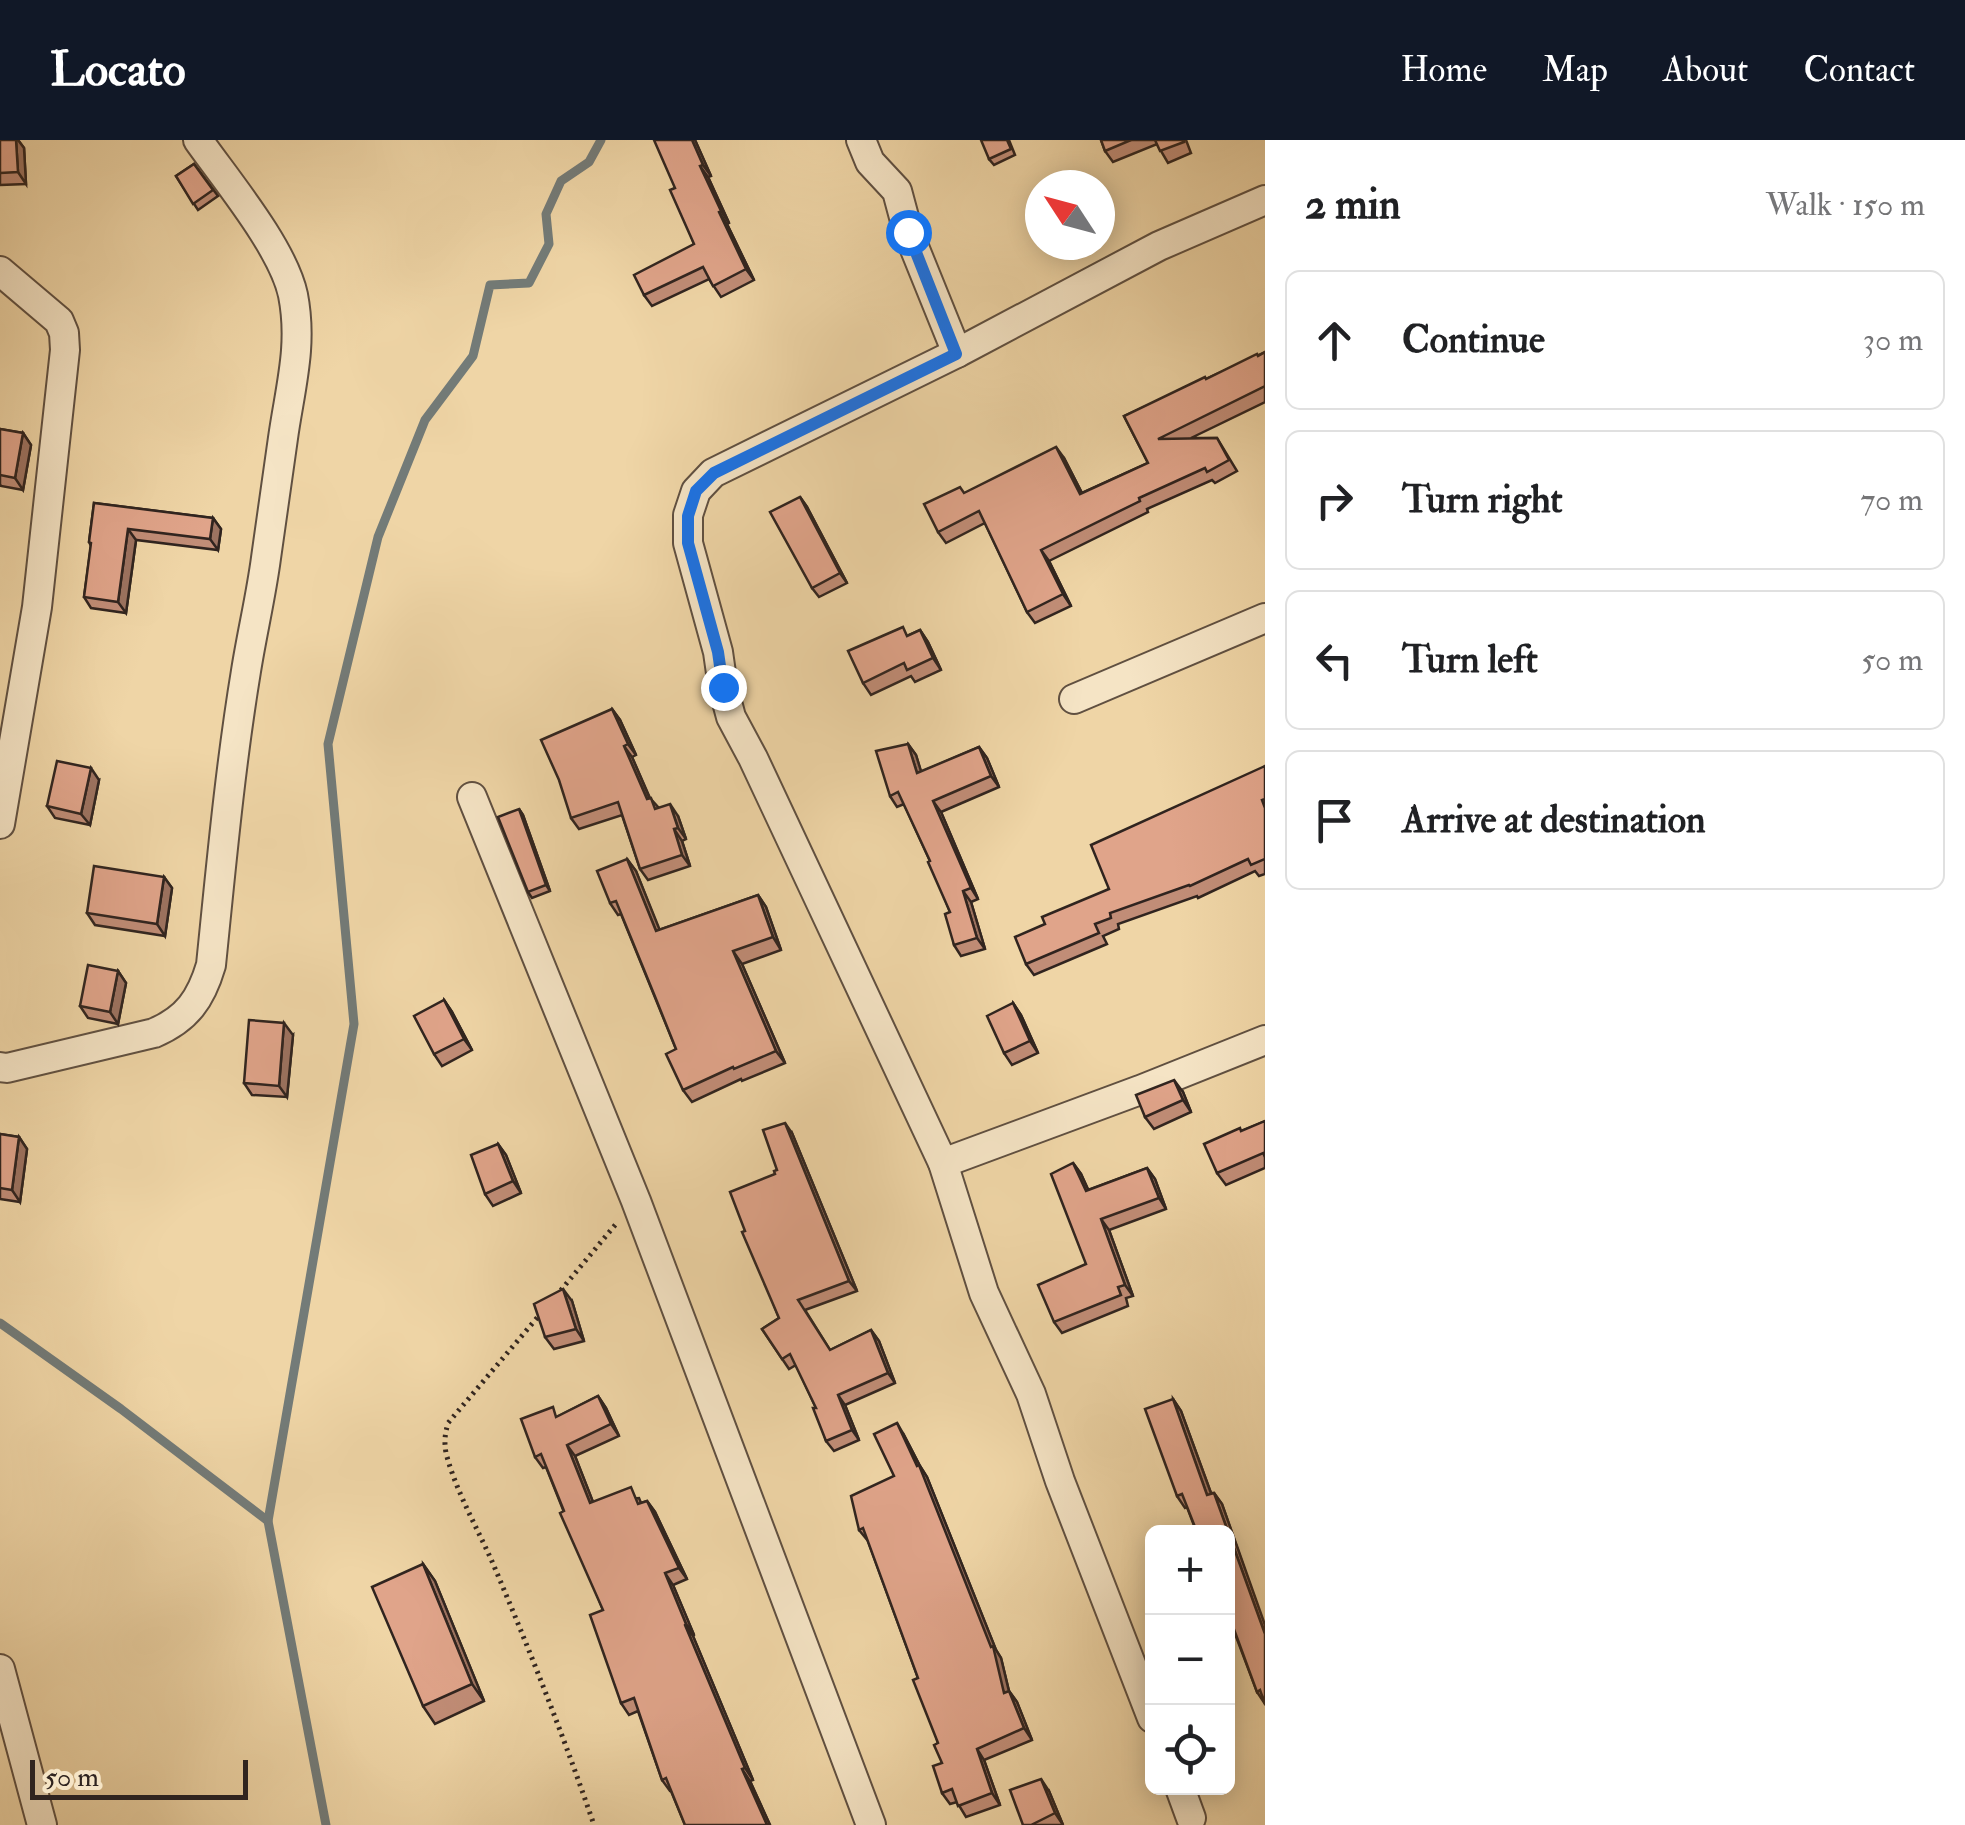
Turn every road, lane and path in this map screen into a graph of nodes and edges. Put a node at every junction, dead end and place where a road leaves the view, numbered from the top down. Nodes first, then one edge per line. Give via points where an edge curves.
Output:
1 (198, 140) edge
2 (860, 140) edge
3 (1265, 200) edge
4 (0, 271) edge
5 (956, 354) junction
6 (1265, 618) edge
7 (1074, 698) dead end
8 (472, 796) dead end
9 (0, 824) edge
10 (1265, 1040) edge
11 (0, 1066) edge
12 (943, 1163) junction
13 (636, 1200) junction
14 (0, 1669) edge
15 (1147, 1705) edge
16 (1183, 1795) edge
17 (1192, 1818) dead end
18 (42, 1825) edge
19 (594, 1825) edge
20 (872, 1825) edge

1 - 11 street via 281,264 297,324 235,744 211,965 205,987 174,1024
2 - 5 street via 870,162 898,191
3 - 5 street via 1159,246
4 - 9 street via 58,321 64,334 37,607
5 - 12 street via 714,473 696,491 688,516 688,543 731,717
6 - 7 street
8 - 13 street
10 - 12 street
12 - 15 street via 984,1294 1031,1394
13 - 19 path via 448,1423 444,1439
13 - 20 street
14 - 18 street
16 - 17 street

